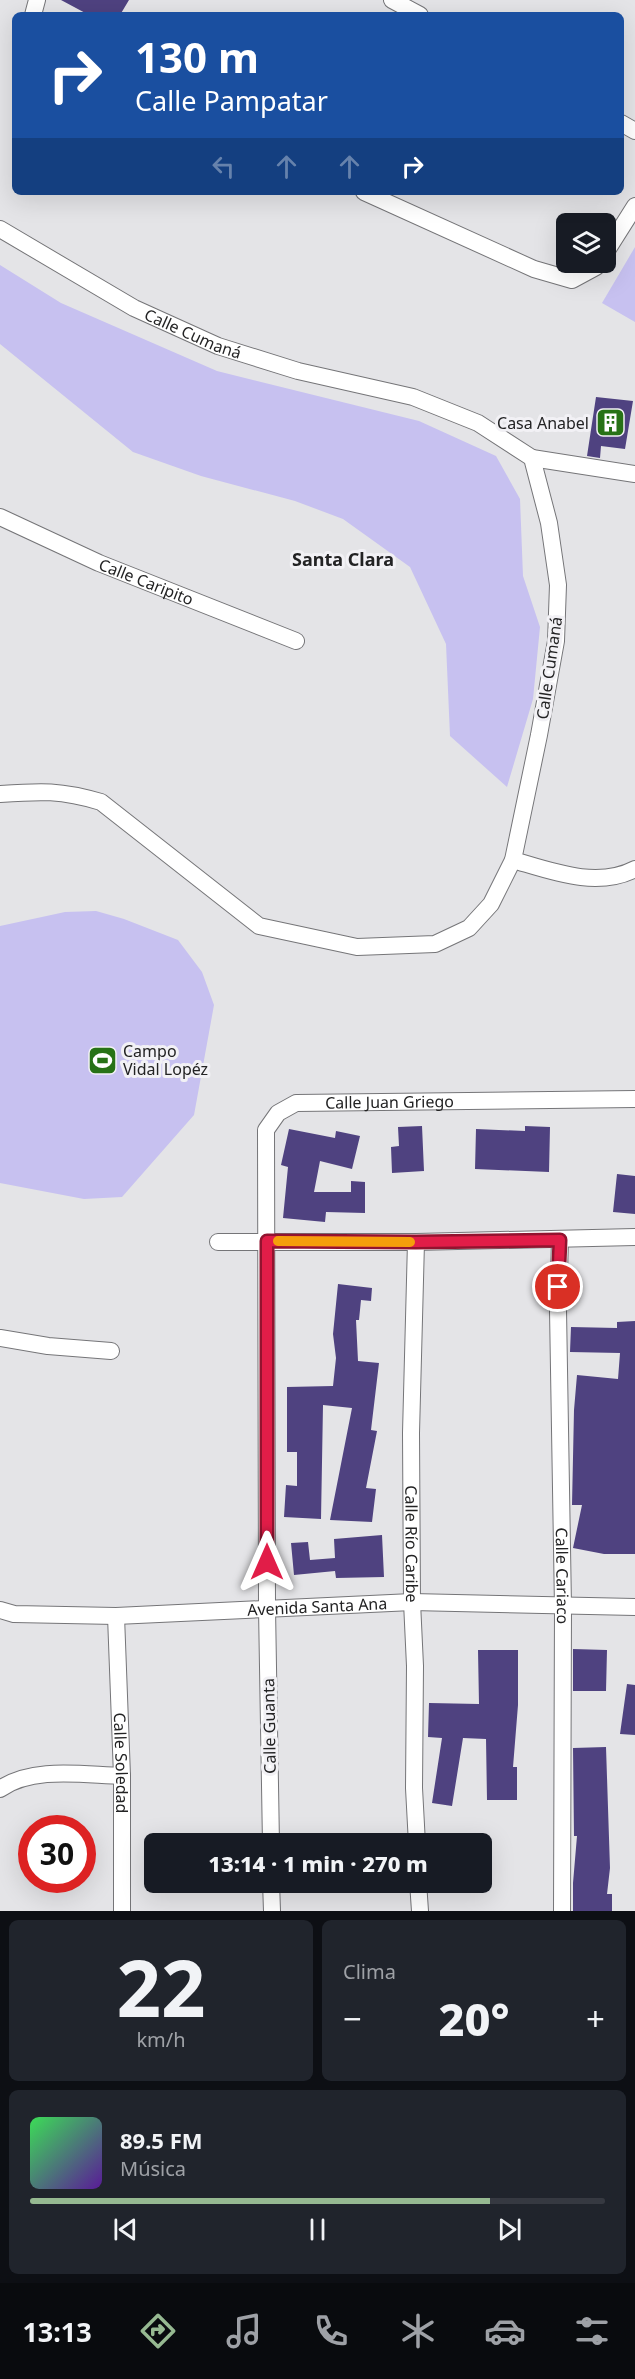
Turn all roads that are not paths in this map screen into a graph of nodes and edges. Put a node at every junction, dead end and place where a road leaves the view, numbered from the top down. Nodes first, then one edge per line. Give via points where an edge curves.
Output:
1 (392, 0) edge
2 (414, 12) edge
3 (370, 195) edge
4 (635, 206) edge
5 (0, 229) edge
6 (616, 236) edge
7 (585, 273) edge
8 (532, 458) junction
9 (635, 474) edge
10 (0, 517) edge
11 (296, 641) dead end
12 (0, 794) edge
13 (513, 860) junction
14 (635, 869) edge
15 (635, 1099) edge
16 (635, 1237) edge
17 (560, 1240) junction
18 (267, 1241) junction
19 (218, 1242) dead end
20 (416, 1242) junction
21 (0, 1338) edge
22 (111, 1351) dead end
23 (412, 1602) junction
24 (563, 1607) junction
25 (635, 1607) edge
26 (267, 1608) junction
27 (0, 1610) edge
28 (116, 1616) junction
29 (122, 1776) junction
30 (0, 1789) edge
31 (271, 1833) edge
32 (416, 1833) edge
33 (271, 1893) edge
34 (419, 1893) edge
35 (122, 1911) edge
36 (272, 1911) edge
37 (420, 1911) edge
38 (562, 1911) edge

1 - 2 street
3 - 7 street via 534,269 572,280
4 - 6 street
5 - 8 street, Calle Cumaná via 134,308 218,346 298,371 414,397 478,423
8 - 9 street
8 - 13 street, Calle Cumaná via 549,523 558,585 556,641
10 - 11 street, Calle Caripito via 109,567
12 - 13 street, Calle Cumaná via 43,790 101,802 259,926 357,947 435,944 470,928 491,904
13 - 14 street via 553,872 603,879
15 - 18 street, Calle Juan Griego via 296,1103 278,1113 266,1130
16 - 17 street
17 - 20 street
17 - 24 street, Calle Cariaco
18 - 19 street
18 - 20 street
18 - 26 street, Calle Juan Griego
20 - 23 street, Calle Río Caribe
21 - 22 street
23 - 24 street, Avenida Santa Ana
23 - 26 street, Avenida Santa Ana
23 - 32 street, Calle Río Caribe
24 - 25 street, Avenida Santa Ana
24 - 38 street, Calle Cariaco
26 - 28 street, Avenida Santa Ana
26 - 31 street, Calle Guanta
27 - 28 street, Avenida Santa Ana via 14,1614
28 - 29 street, Calle Soledad
29 - 30 street via 56,1774 13,1780
29 - 35 street, Calle Soledad
33 - 36 street
34 - 37 street

